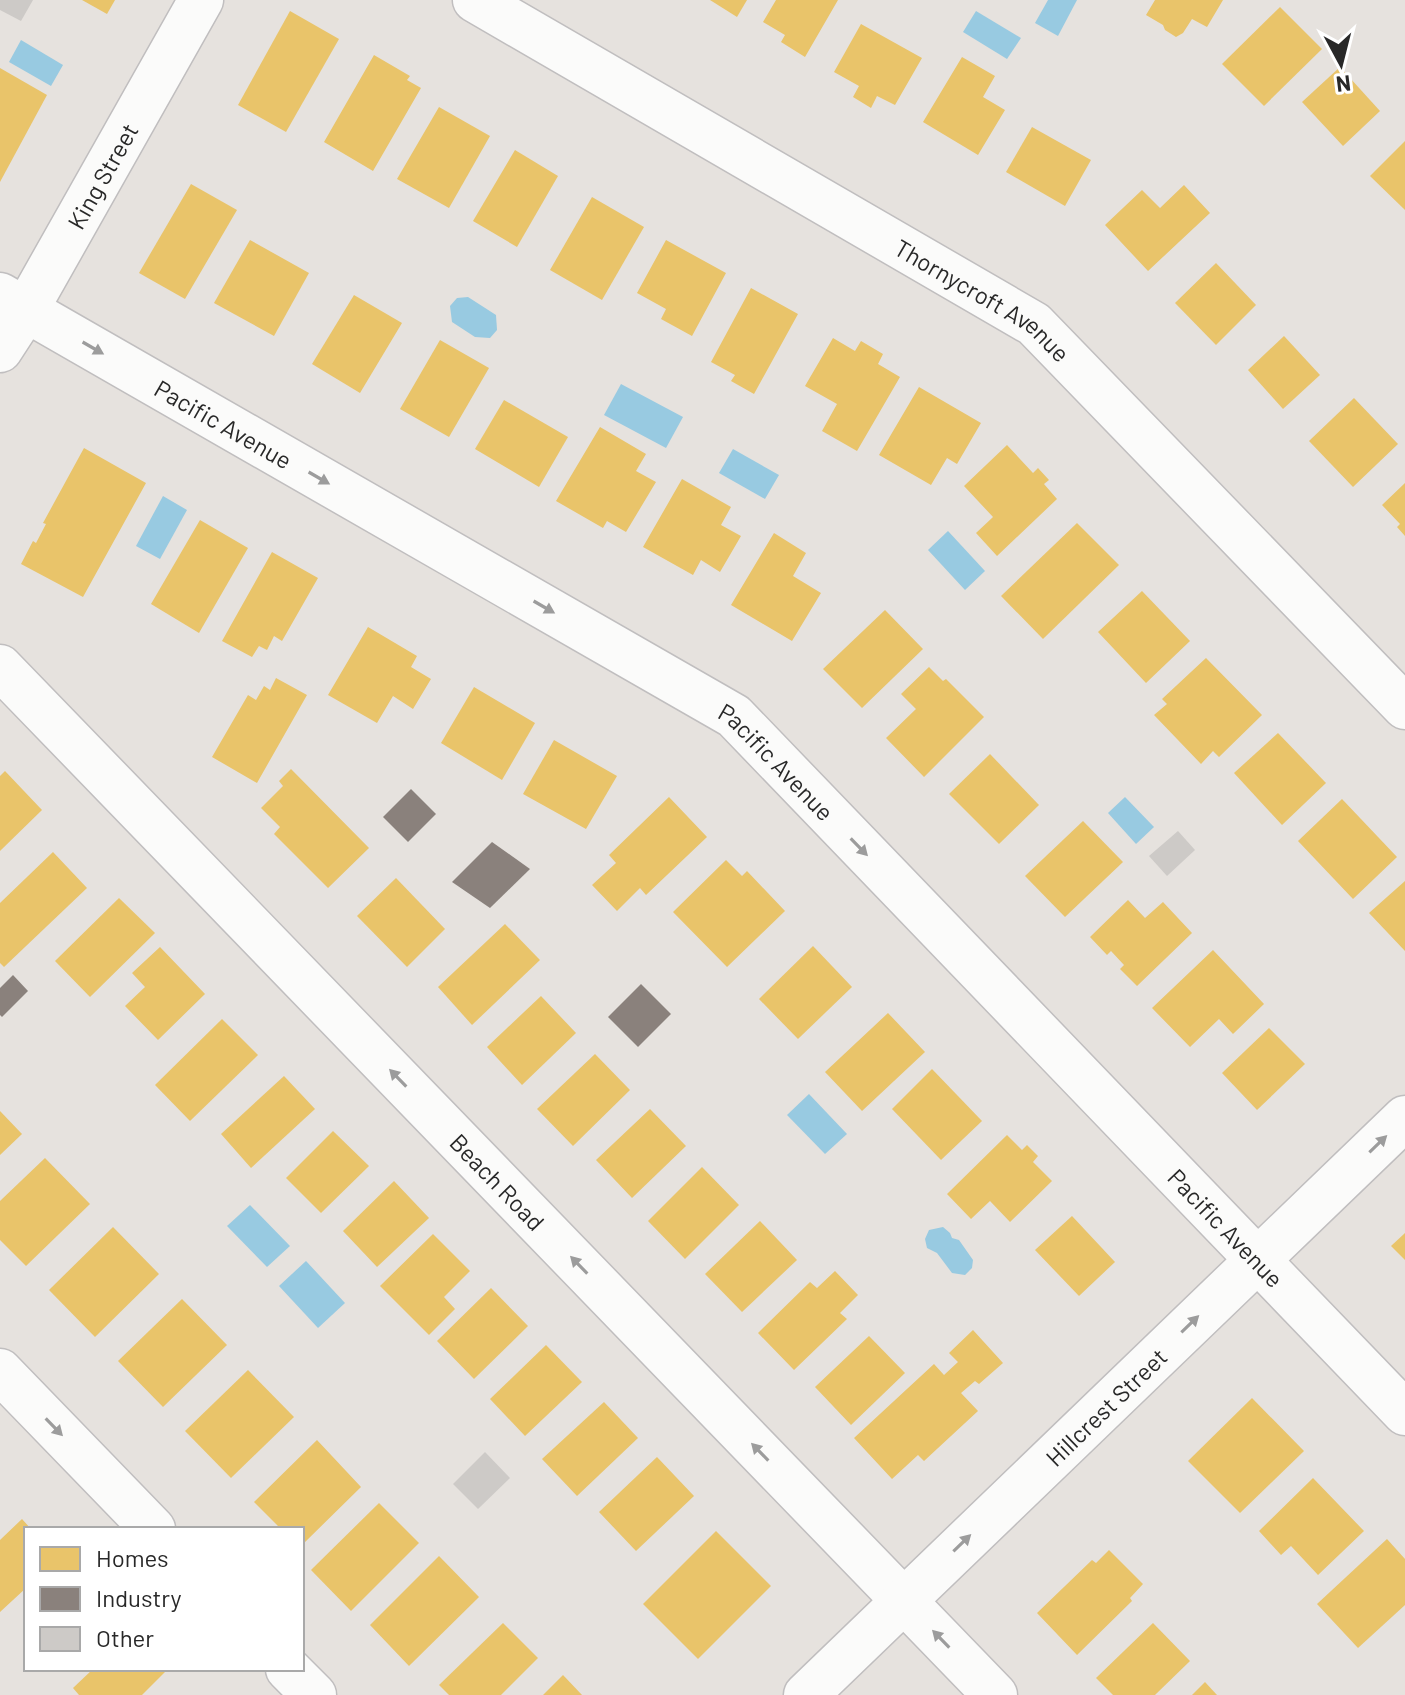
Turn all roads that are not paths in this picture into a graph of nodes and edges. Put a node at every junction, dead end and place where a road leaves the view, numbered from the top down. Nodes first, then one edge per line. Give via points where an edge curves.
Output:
1 (201, 0) edge
2 (475, 0) edge
3 (13, 302) edge
4 (0, 350) edge
5 (0, 667) edge
6 (1405, 707) edge
7 (1405, 1118) edge
8 (1257, 1261) junction
9 (0, 1371) edge
10 (1405, 1413) edge
11 (151, 1527) edge
12 (903, 1600) junction
13 (290, 1671) edge
14 (314, 1695) edge
15 (806, 1695) edge
16 (995, 1695) edge

1 - 3 street, King Street
2 - 6 street, Thornycroft Avenue via 1034,324
3 - 4 street, King Street
3 -> 8 street, Pacific Avenue via 734,716
12 -> 5 street, Beach Road
8 -> 7 street, Hillcrest Street
8 - 10 street, Pacific Avenue
12 -> 8 street, Hillcrest Street
9 -> 11 street
12 - 15 street, Hillcrest Street
16 -> 12 street, Beach Road
13 - 14 street

